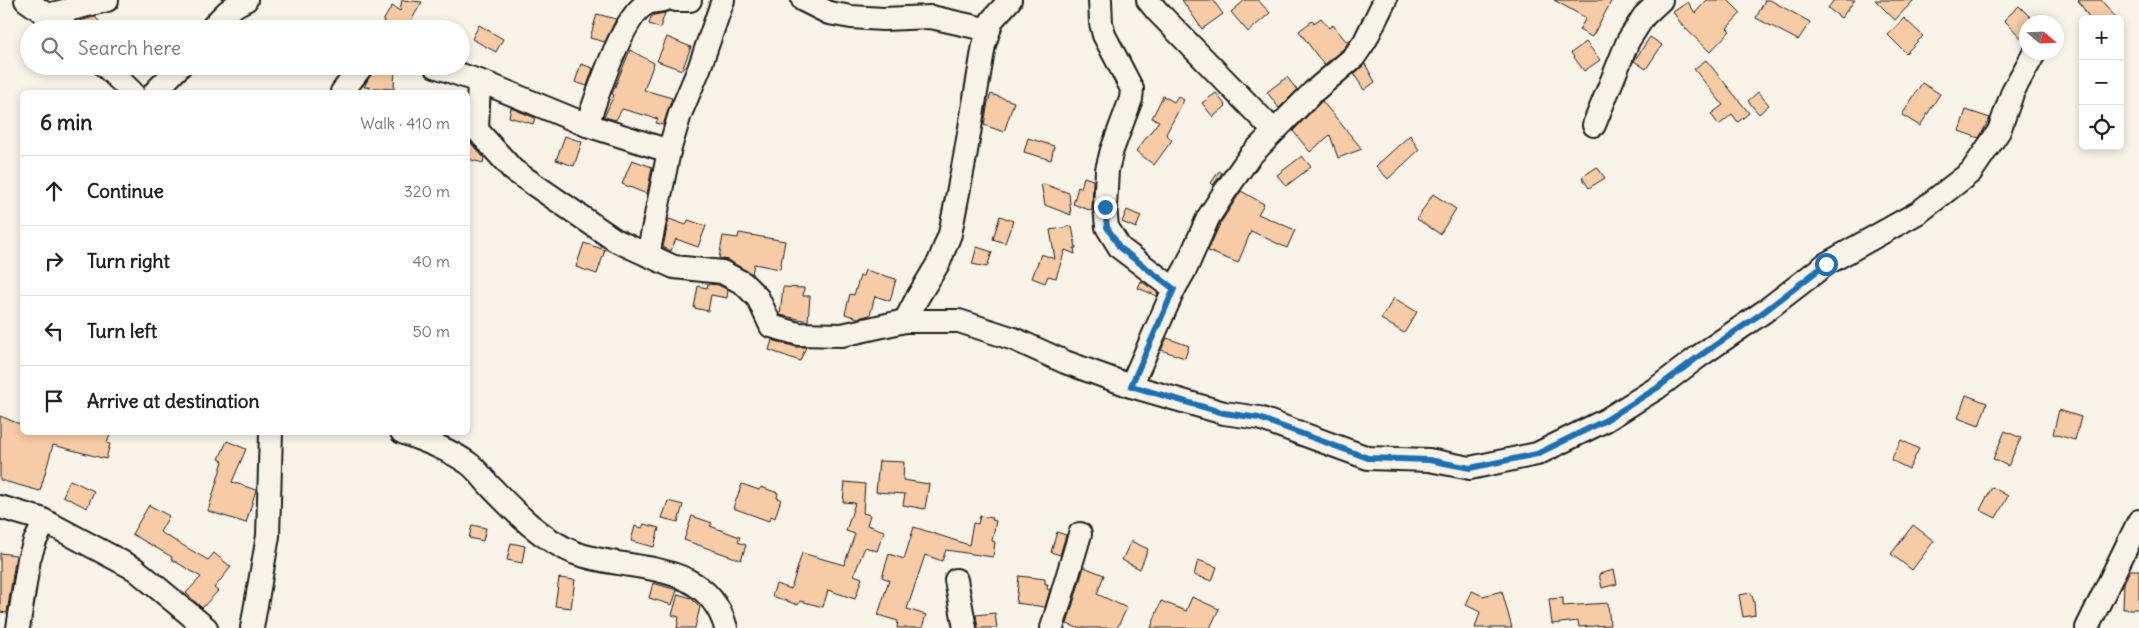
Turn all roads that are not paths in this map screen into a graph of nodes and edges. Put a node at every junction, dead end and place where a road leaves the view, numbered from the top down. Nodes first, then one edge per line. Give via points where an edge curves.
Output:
1 (26, 0) edge
2 (107, 0) edge
3 (246, 0) edge
4 (664, 0) edge
5 (676, 0) edge
6 (690, 0) edge
7 (723, 0) edge
8 (802, 0) edge
9 (1100, 0) edge
10 (1148, 0) edge
11 (1385, 0) edge
12 (1661, 0) edge
13 (1007, 1) edge
14 (54, 20) edge
15 (62, 20) edge
16 (220, 20) edge
17 (989, 30) junction
18 (2030, 60) edge
19 (114, 75) edge
20 (171, 75) edge
21 (355, 75) edge
22 (461, 75) edge
23 (478, 81) junction
24 (130, 90) edge
25 (156, 90) edge
26 (344, 90) edge
27 (1594, 125) dead end
28 (587, 126) junction
29 (1274, 131) junction
30 (669, 151) junction
31 (648, 255) junction
32 (1174, 289) junction
33 (906, 321) junction
34 (1131, 386) junction
35 (271, 435) edge
36 (410, 435) edge
37 (0, 508) edge
38 (45, 522) junction
39 (2139, 522) edge
40 (1080, 534) dead end
41 (956, 580) dead end
42 (18, 628) edge
43 (206, 628) edge
44 (252, 628) edge
45 (726, 628) edge
46 (965, 628) edge
47 (1052, 628) edge
48 (2087, 628) edge

1 - 14 street
2 - 15 street
3 - 16 street
4 - 28 street via 648,3 630,22 603,79
5 - 6 street
7 - 30 street
8 - 17 street via 829,13 851,17 883,20 931,17
9 - 32 street via 1104,35 1132,89 1108,170 1107,227 1120,248
10 - 29 street
11 - 29 street via 1354,57
12 - 27 street via 1644,16 1628,42
13 - 17 street via 992,20
17 - 33 street via 950,234 939,262
18 - 34 street via 2013,91 1999,130 1971,172 1919,212 1826,264 1657,388 1606,420 1537,454 1470,468 1429,460 1368,458 1259,418 1224,413
19 - 24 street
20 - 25 street
21 - 26 street
22 - 23 street
23 - 28 street
23 - 31 street via 477,130 513,170 615,240
28 - 30 street
29 - 32 street via 1250,156 1218,202
30 - 31 street
31 - 33 street via 674,267 722,272 743,283 758,298 771,326 799,334 842,335
32 - 34 street
33 - 34 street via 959,321 1014,339
35 - 44 street via 268,536
36 - 45 street via 440,447 469,464 516,514 555,544 606,561 650,567 682,577 708,595
37 - 38 street
38 - 42 street via 29,559
38 - 43 street via 135,570
39 - 48 street
40 - 47 street
41 - 46 street

